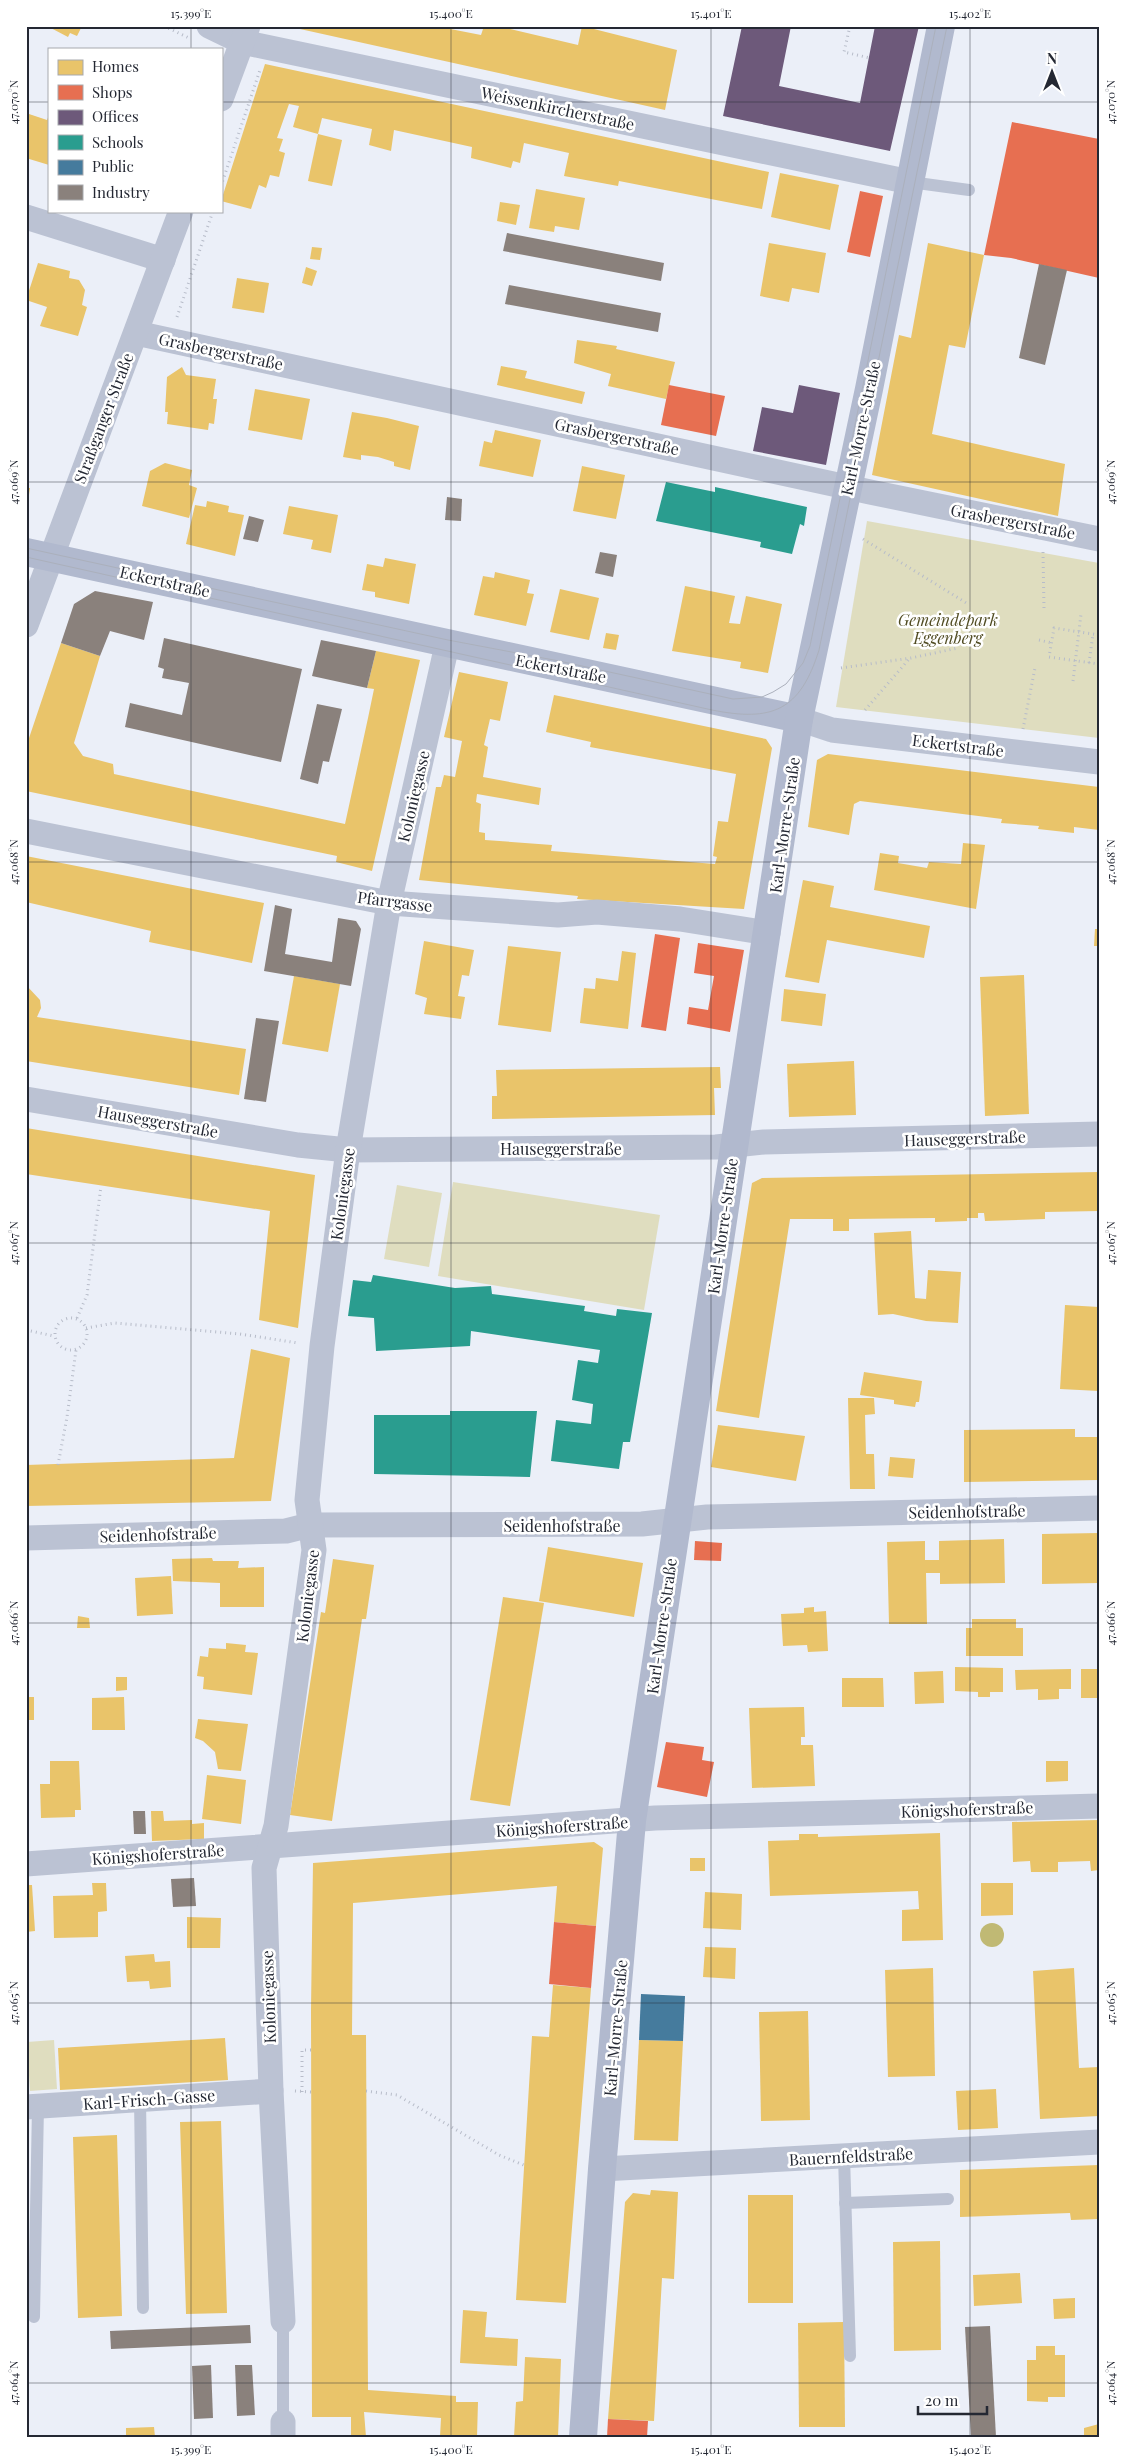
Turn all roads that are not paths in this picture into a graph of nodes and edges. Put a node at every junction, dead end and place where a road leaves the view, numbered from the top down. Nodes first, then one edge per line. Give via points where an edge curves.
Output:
1 (208, 26) edge
2 (941, 26) edge
3 (245, 34) edge
4 (222, 96) edge
5 (910, 182) junction
6 (969, 190) dead end
7 (181, 212) edge
8 (26, 217) edge
9 (163, 260) junction
10 (136, 333) junction
11 (848, 487) junction
12 (1099, 539) edge
13 (38, 554) edge
14 (26, 625) edge
15 (447, 645) junction
16 (799, 720) junction
17 (1099, 762) edge
18 (26, 831) edge
19 (389, 903) junction
20 (768, 933) junction
21 (26, 1099) edge
22 (1099, 1134) edge
23 (734, 1143) junction
24 (348, 1150) junction
25 (1099, 1508) edge
26 (677, 1521) junction
27 (310, 1525) junction
28 (26, 1538) edge
29 (1099, 1806) edge
30 (632, 1821) junction
31 (270, 1846) junction
32 (26, 1864) edge
33 (271, 2091) junction
34 (140, 2099) junction
35 (32, 2106) edge
36 (1099, 2142) edge
37 (844, 2156) junction
38 (602, 2169) junction
39 (948, 2199) dead end
40 (845, 2203) junction
41 (143, 2308) dead end
42 (34, 2317) dead end
43 (283, 2320) joint
44 (850, 2356) dead end
45 (283, 2429) edge
46 (583, 2437) edge

1 - 3 street, Weissenkircherstraße
2 - 5 main road, Karl-Morre-Straße
3 - 4 street
3 - 5 street, Weissenkircherstraße
5 - 6 lane
5 - 11 main road, Karl-Morre-Straße
7 - 9 street, Straßganger Straße
8 - 9 street
9 - 10 street, Straßganger Straße
10 - 11 street, Grasbergerstraße
10 - 13 street, Straßganger Straße
11 - 12 street, Grasbergerstraße
11 - 16 main road, Karl-Morre-Straße
13 - 14 street, Straßganger Straße
13 - 15 main road, Eckertstraße
15 - 16 main road, Eckertstraße
15 - 19 street, Koloniegasse
16 - 17 street, Eckertstraße via 832,730
16 - 20 main road, Karl-Morre-Straße
18 - 19 street, Pfarrgasse
19 - 20 street, Pfarrgasse via 558,915 598,912 680,919
19 - 24 street, Koloniegasse
20 - 23 main road, Karl-Morre-Straße
21 - 24 street, Hauseggerstraße via 298,1145
22 - 23 street, Hauseggerstraße
23 - 24 street, Hauseggerstraße via 716,1147
23 - 26 main road, Karl-Morre-Straße
24 - 27 street, Koloniegasse via 322,1346 307,1500
25 - 26 street, Seidenhofstraße via 707,1517
26 - 27 street, Seidenhofstraße via 642,1524
26 - 30 main road, Karl-Morre-Straße
27 - 28 street, Seidenhofstraße via 286,1531
27 - 31 street, Koloniegasse via 314,1550 276,1826
29 - 30 street, Königshoferstraße
30 - 31 street, Königshoferstraße
30 - 38 main road, Karl-Morre-Straße
31 - 32 street, Königshoferstraße
31 - 33 street, Koloniegasse via 264,1868
33 - 34 street, Karl-Frisch-Gasse
33 - 43 street, Koloniegasse
34 - 35 street, Karl-Frisch-Gasse
34 - 41 lane
35 - 42 lane
36 - 37 street, Bauernfeldstraße
37 - 38 street, Bauernfeldstraße
37 - 40 lane
38 - 46 main road, Karl-Morre-Straße
39 - 40 lane
40 - 44 lane
43 - 45 lane, Koloniegasse

